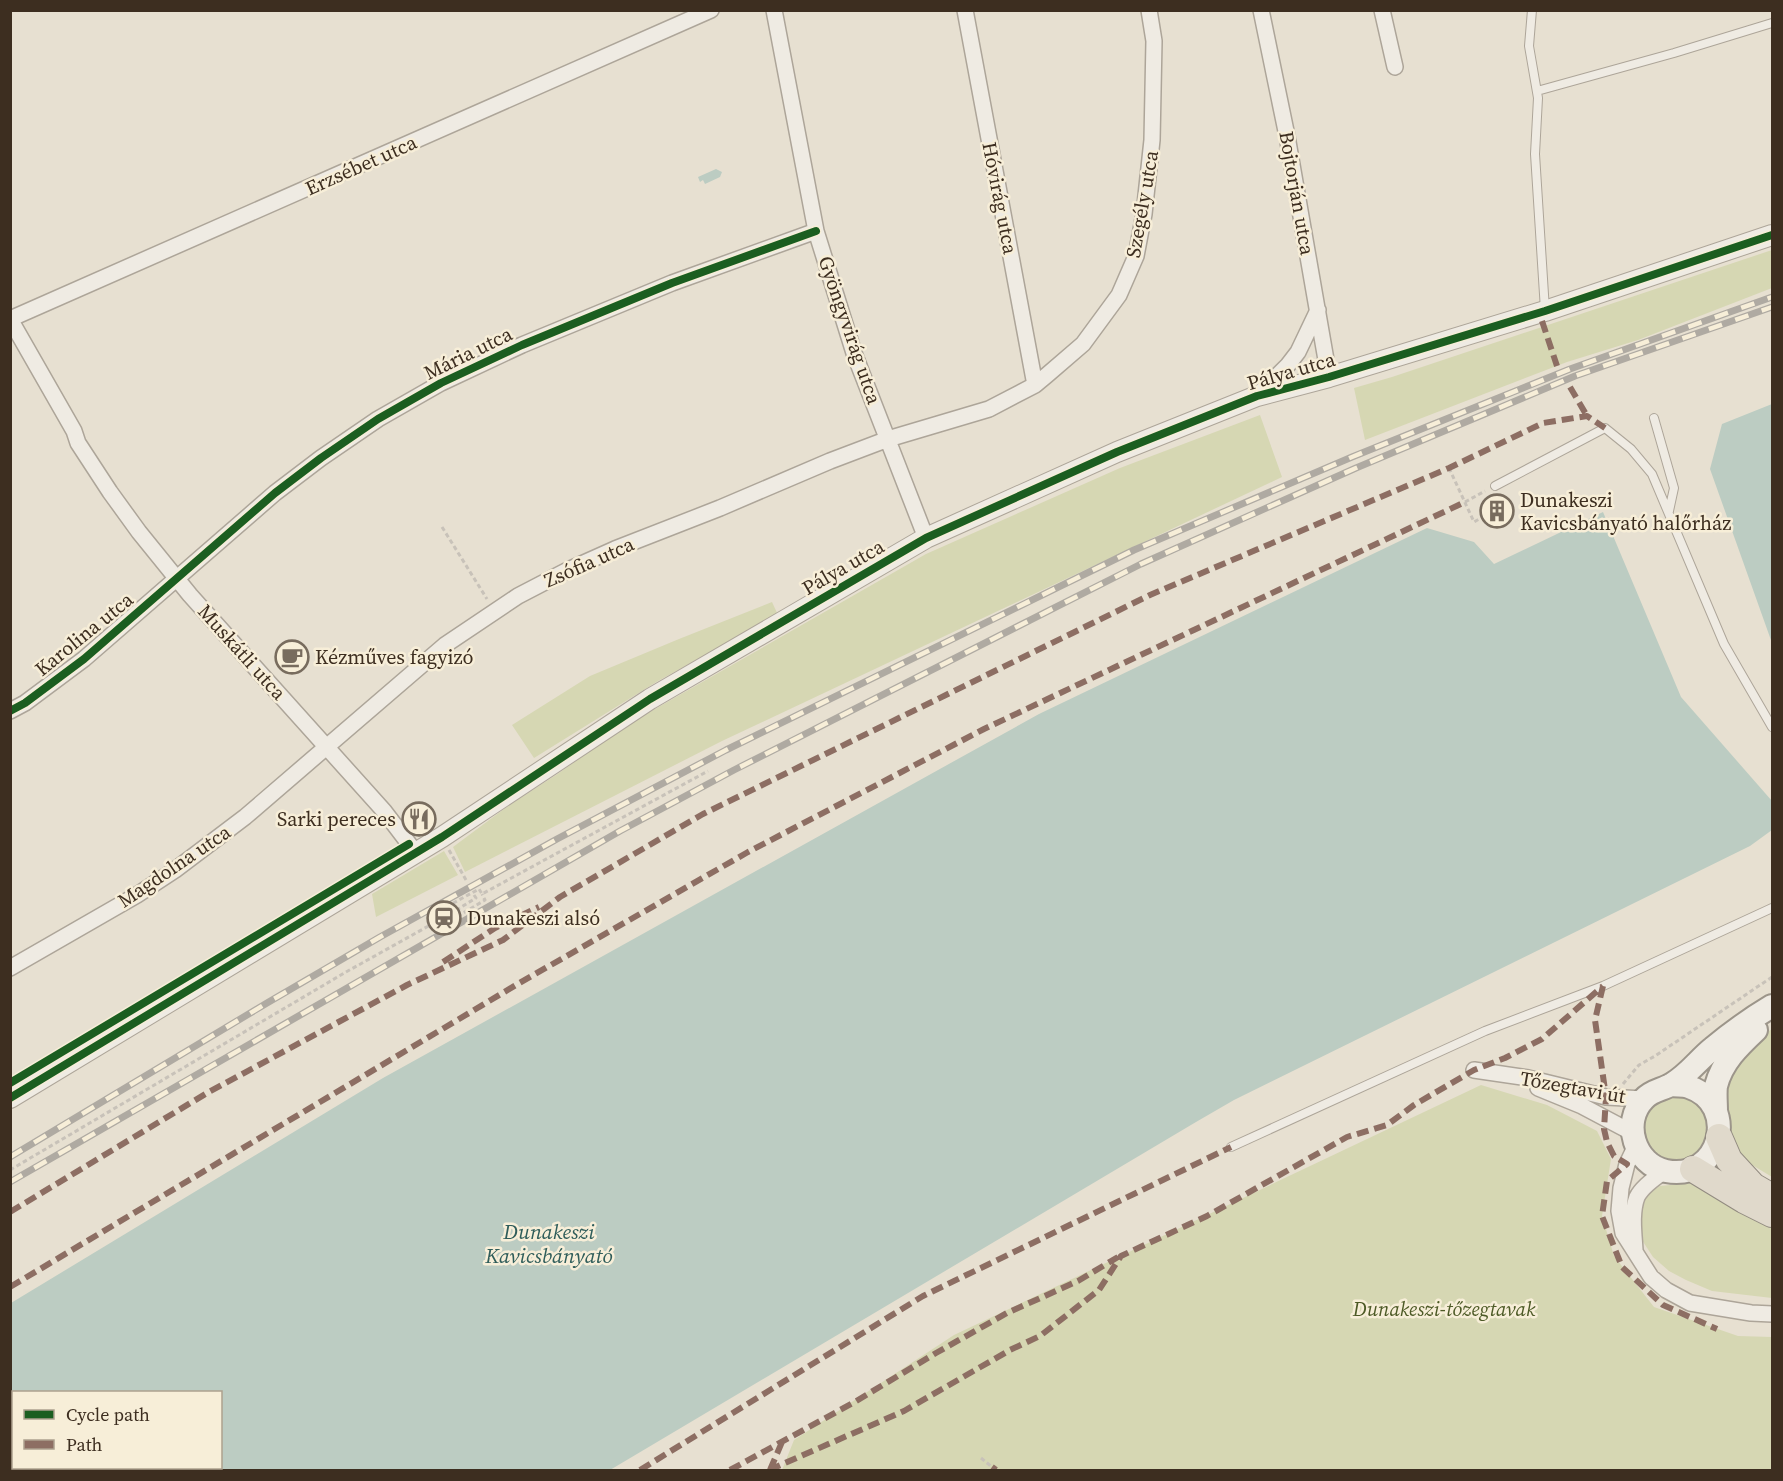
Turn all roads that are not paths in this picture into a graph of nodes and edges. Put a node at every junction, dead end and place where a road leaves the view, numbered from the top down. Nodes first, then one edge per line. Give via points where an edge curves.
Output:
1 (711, 10) edge
2 (774, 10) edge
3 (965, 10) edge
4 (1149, 10) edge
5 (1261, 10) edge
6 (1382, 10) edge
7 (1532, 10) edge
8 (1773, 23) edge
9 (1395, 67) dead end
10 (1537, 92) junction
11 (816, 231) junction
12 (1773, 235) edge
13 (1318, 310) junction
14 (1545, 311) junction
15 (11, 319) edge
16 (10, 337) edge
17 (1303, 342) junction
18 (1324, 344) junction
19 (1329, 377) junction
20 (1035, 385) junction
21 (1257, 396) junction
22 (1654, 418) dead end
23 (888, 439) junction
24 (78, 443) junction
25 (1495, 486) road end
26 (1669, 512) junction
27 (926, 538) junction
28 (176, 579) junction
29 (10, 711) edge
30 (1773, 727) edge
31 (326, 747) junction
32 (416, 853) junction
33 (1773, 908) edge
34 (10, 968) edge
35 (1773, 1006) edge
36 (1773, 1020) edge
37 (1474, 1070) dead end
38 (1501, 1074) junction
39 (1671, 1085) junction
40 (10, 1098) edge
41 (1644, 1099) junction
42 (1716, 1111) junction
43 (1719, 1137) junction
44 (1634, 1139) junction
45 (1231, 1147) dead end
46 (1693, 1169) junction
47 (1665, 1171) junction
48 (1773, 1197) edge
49 (1773, 1214) edge
50 (1635, 1253) junction
51 (1773, 1314) edge

1 - 15 street, Erzsébet utca
2 - 11 street, Gyöngyvirág utca
3 - 20 street, Hóvirág utca
4 - 20 street, Szegély utca via 1154,41 1152,140 1136,256 1119,295 1083,344
5 - 13 street, Bojtorján utca
6 - 9 street
7 - 10 lane via 1529,45
8 - 10 lane
10 - 14 lane via 1535,154
11 - 23 street, Gyöngyvirág utca via 854,353
11 - 28 street, Mária utca via 661,287 441,383 321,458
12 - 14 street, Pálya utca
13 - 17 street, Pálya utca
13 - 18 street, Bojtorján utca
14 - 19 street, Pálya utca
15 - 24 street, Muskátli utca
16 - 24 street, Muskátli utca via 68,436
17 - 18 street via 1313,339
17 - 21 street, Pálya utca via 1288,365
18 - 19 street, Bojtorján utca
19 - 21 street, Pálya utca
20 - 23 street, Szegély utca via 989,409
21 - 27 street, Pálya utca via 1117,452
22 - 26 lane via 1674,488
23 - 27 street, Gyöngyvirág utca
23 - 31 street, Zsófia utca via 615,549 518,596 445,645
24 - 28 street, Muskátli utca
25 - 26 lane via 1605,428 1631,449 1652,474
26 - 30 lane via 1724,644
27 - 32 street, Pálya utca via 650,699
28 - 29 street, Karolina utca via 84,659
28 - 31 street, Muskátli utca
31 - 32 street, Muskátli utca
31 - 34 street, Magdolna utca via 246,817 175,870
32 - 40 street, Pálya utca
33 - 45 lane via 1603,986 1485,1031
35 - 39 main road via 1740,1027
36 - 42 main road via 1755,1031 1726,1062 1716,1087
37 - 38 street, Tőzegtavi út
38 - 41 street, Tőzegtavi út via 1606,1097
38 - 44 street, Tőzegtavi út via 1582,1106
39 - 41 main road
39 - 42 main road via 1689,1087 1705,1096
41 - 44 main road via 1633,1120
42 - 43 main road
43 - 46 main road via 1714,1151
43 - 48 highway via 1729,1160 1753,1186
44 - 47 main road via 1643,1157
44 - 50 street via 1619,1211 1623,1233
46 - 47 main road
46 - 49 highway
47 - 50 street via 1638,1196 1633,1220
50 - 51 street via 1651,1277 1690,1303

